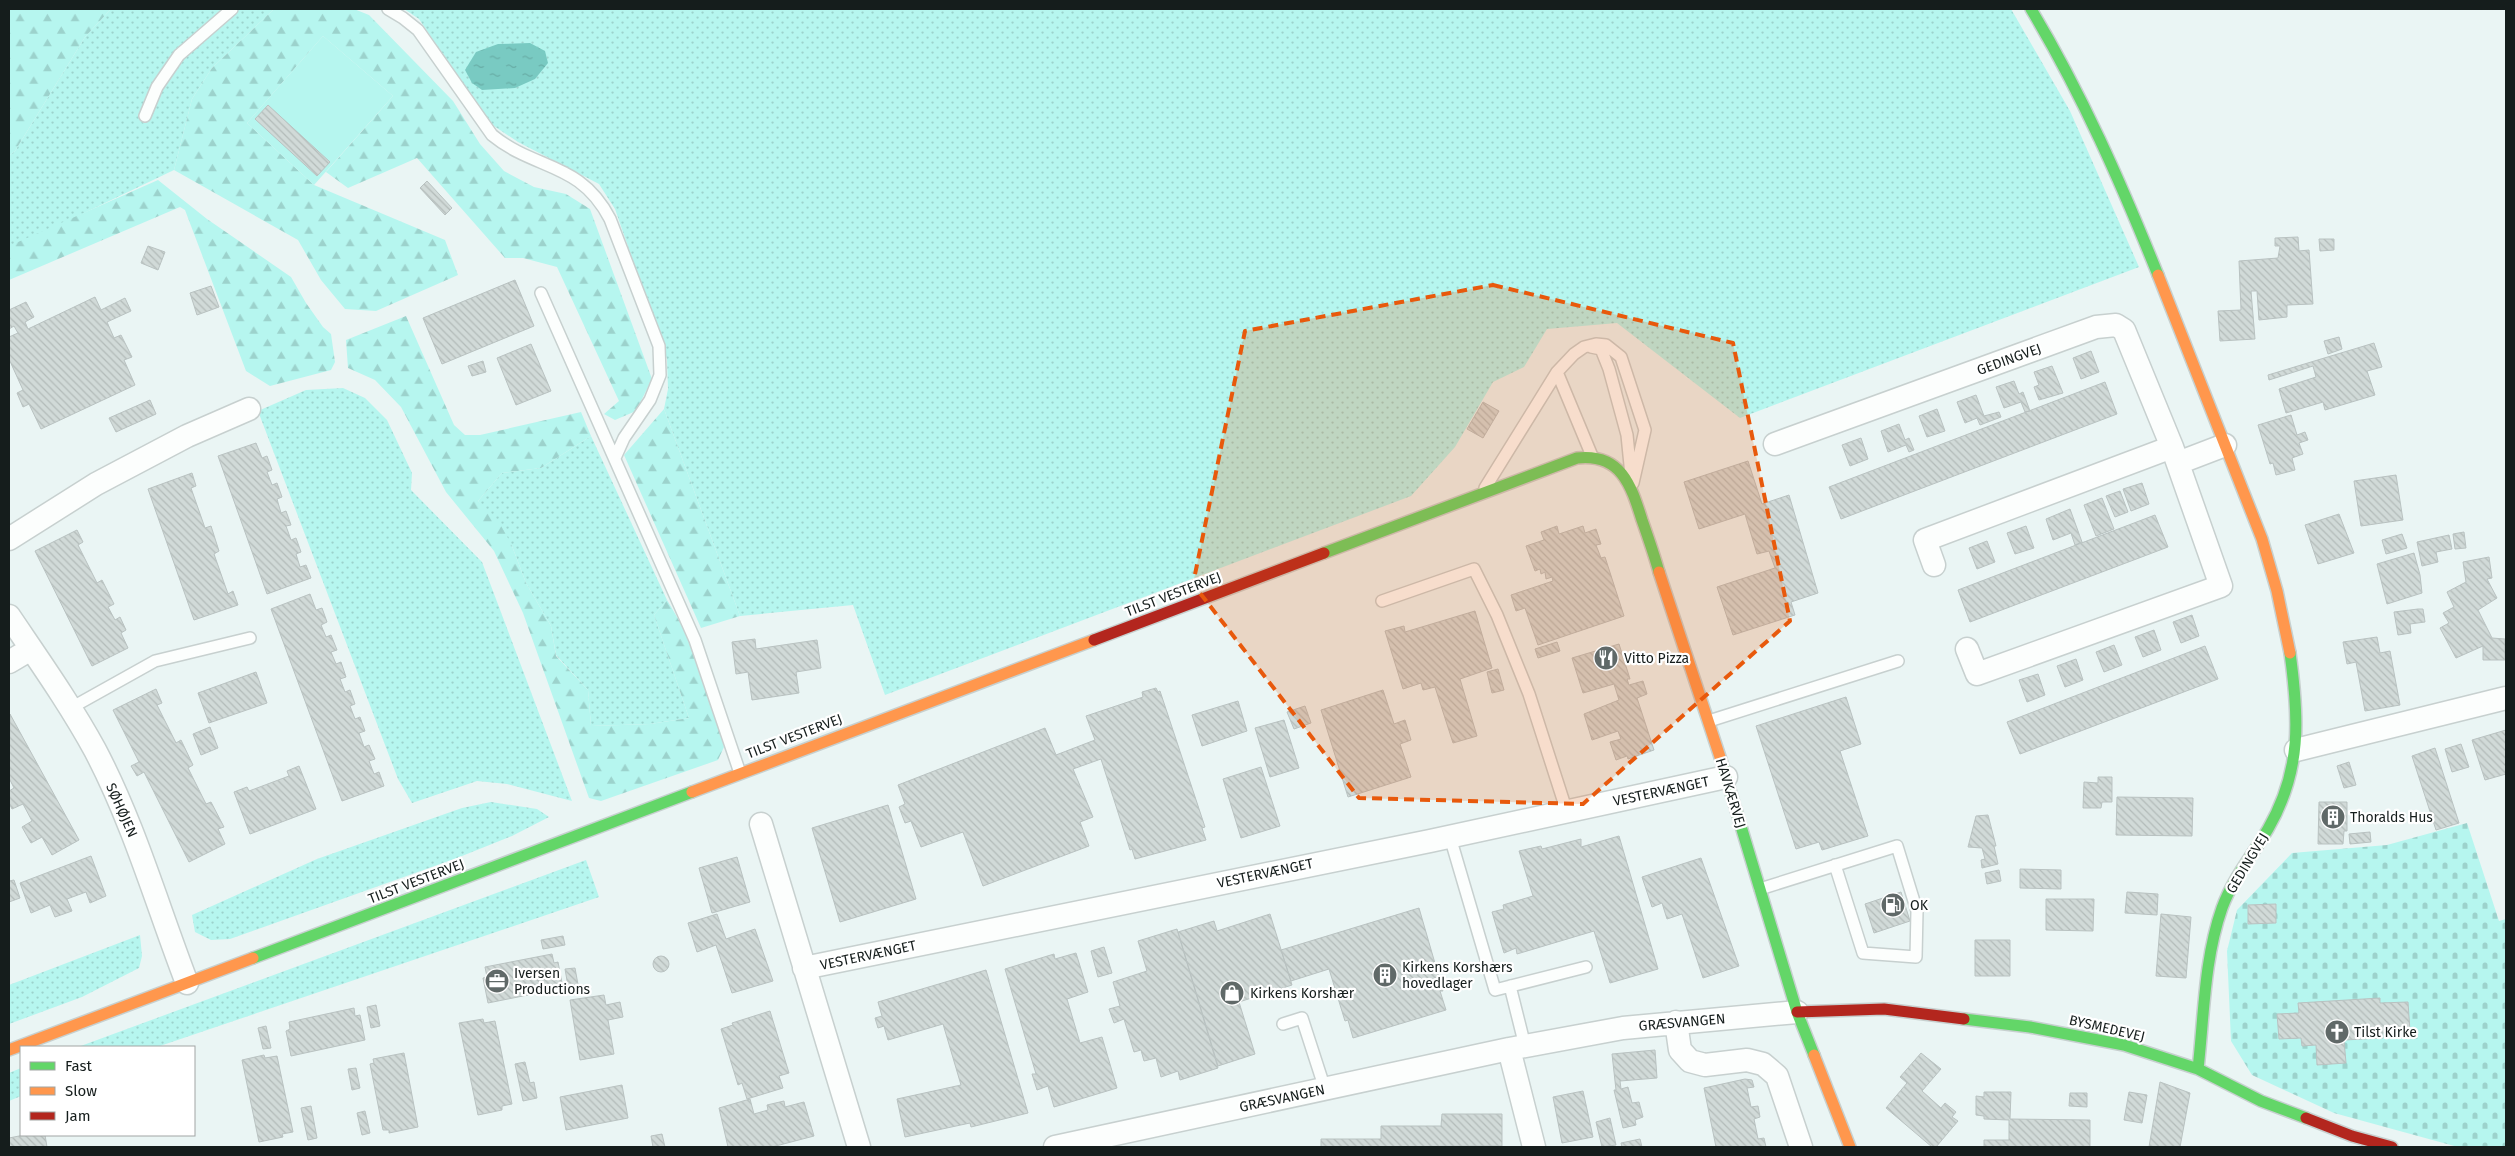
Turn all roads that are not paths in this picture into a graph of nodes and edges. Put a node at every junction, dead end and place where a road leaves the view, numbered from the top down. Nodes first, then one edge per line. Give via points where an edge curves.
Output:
1 (232, 9) edge
2 (388, 9) edge
3 (2031, 9) edge
4 (145, 116) dead end
5 (541, 293) dead end
6 (1584, 347) junction
7 (1557, 372) junction
8 (249, 409) dead end
9 (1775, 444) dead end
10 (2225, 445) junction
11 (2175, 455) junction
12 (1592, 456) junction
13 (615, 458) junction
14 (1632, 489) junction
15 (1481, 494) junction
16 (9, 539) edge
17 (1934, 565) dead end
18 (1382, 601) dead end
19 (9, 616) edge
20 (250, 638) dead end
21 (32, 649) junction
22 (1967, 650) dead end
23 (1898, 661) dead end
24 (9, 662) edge
25 (2506, 698) edge
26 (69, 709) junction
27 (1709, 721) junction
28 (2296, 750) junction
29 (740, 773) junction
30 (1726, 777) junction
31 (1567, 812) junction
32 (761, 824) dead end
33 (1450, 837) junction
34 (1835, 865) junction
35 (1760, 890) junction
36 (1586, 967) dead end
37 (804, 968) junction
38 (187, 983) junction
39 (1510, 986) junction
40 (1797, 1012) junction
41 (1676, 1022) junction
42 (1283, 1024) dead end
43 (1517, 1047) junction
44 (9, 1050) edge
45 (2198, 1069) junction
46 (1325, 1089) junction
47 (859, 1147) edge
48 (1055, 1147) edge
49 (1534, 1147) edge
50 (1801, 1147) edge
51 (1850, 1147) edge
52 (2392, 1147) edge

1 - 4 lane via 179,55 157,87
2 - 13 lane via 418,30 492,135 506,146 574,177 601,202 610,219 659,346 660,375 650,400 624,438
3 - 10 street, GEDINGVEJ via 2093,119
5 - 13 lane
6 - 7 lane
6 - 14 lane via 1595,347 1604,353 1628,435
6 - 14 lane via 1606,345 1615,350 1625,365 1645,430
7 - 12 lane
7 - 15 lane
8 - 16 street via 187,436 96,484
9 - 11 street, GEDINGVEJ via 2106,325 2116,325 2124,330
10 - 11 street
10 - 28 street, GEDINGVEJ via 2268,554 2284,623 2295,695
11 - 17 street via 1925,540
11 - 22 street, GEDINGVEJ via 2221,586 1977,674
12 - 14 street, HAVKÆRVEJ via 1619,469
12 - 15 street, TILST VESTERVEJ via 1577,458
13 - 29 lane via 695,640
14 - 27 street, HAVKÆRVEJ
15 - 29 street, TILST VESTERVEJ
18 - 31 lane via 1474,569 1497,615 1529,694
19 - 21 street, SØHØJEN
20 - 26 lane via 155,661
21 - 24 street
21 - 26 street, SØHØJEN
23 - 27 lane
25 - 28 street
26 - 38 street, SØHØJEN via 95,750 134,835
27 - 30 street, HAVKÆRVEJ
28 - 45 street, GEDINGVEJ via 2283,804 2230,888 2216,927
29 - 38 street, TILST VESTERVEJ
30 - 31 street, VESTERVÆNGET
30 - 35 street, HAVKÆRVEJ
31 - 33 street, VESTERVÆNGET
32 - 37 street, VESTERVÆNGET
33 - 37 street, VESTERVÆNGET
33 - 39 lane via 1495,990
34 - 34 lane via 1897,846 1918,910 1916,957 1864,953
34 - 35 lane
35 - 40 street, HAVKÆRVEJ
36 - 39 lane
37 - 47 street, VESTERVÆNGET
38 - 44 street, TILST VESTERVEJ
39 - 43 lane
40 - 41 street, GRÆSVANGEN
40 - 45 street, BYSMEDEVEJ via 1884,1009 2030,1027 2124,1045
40 - 51 street, HAVKÆRVEJ
41 - 43 street, GRÆSVANGEN
41 - 50 street via 1680,1050 1690,1061 1705,1065 1747,1060 1763,1064 1777,1076
42 - 46 lane via 1302,1018
43 - 46 street, GRÆSVANGEN
43 - 49 street
45 - 52 street, BYSMEDEVEJ via 2261,1101 2352,1136
46 - 48 street, GRÆSVANGEN

